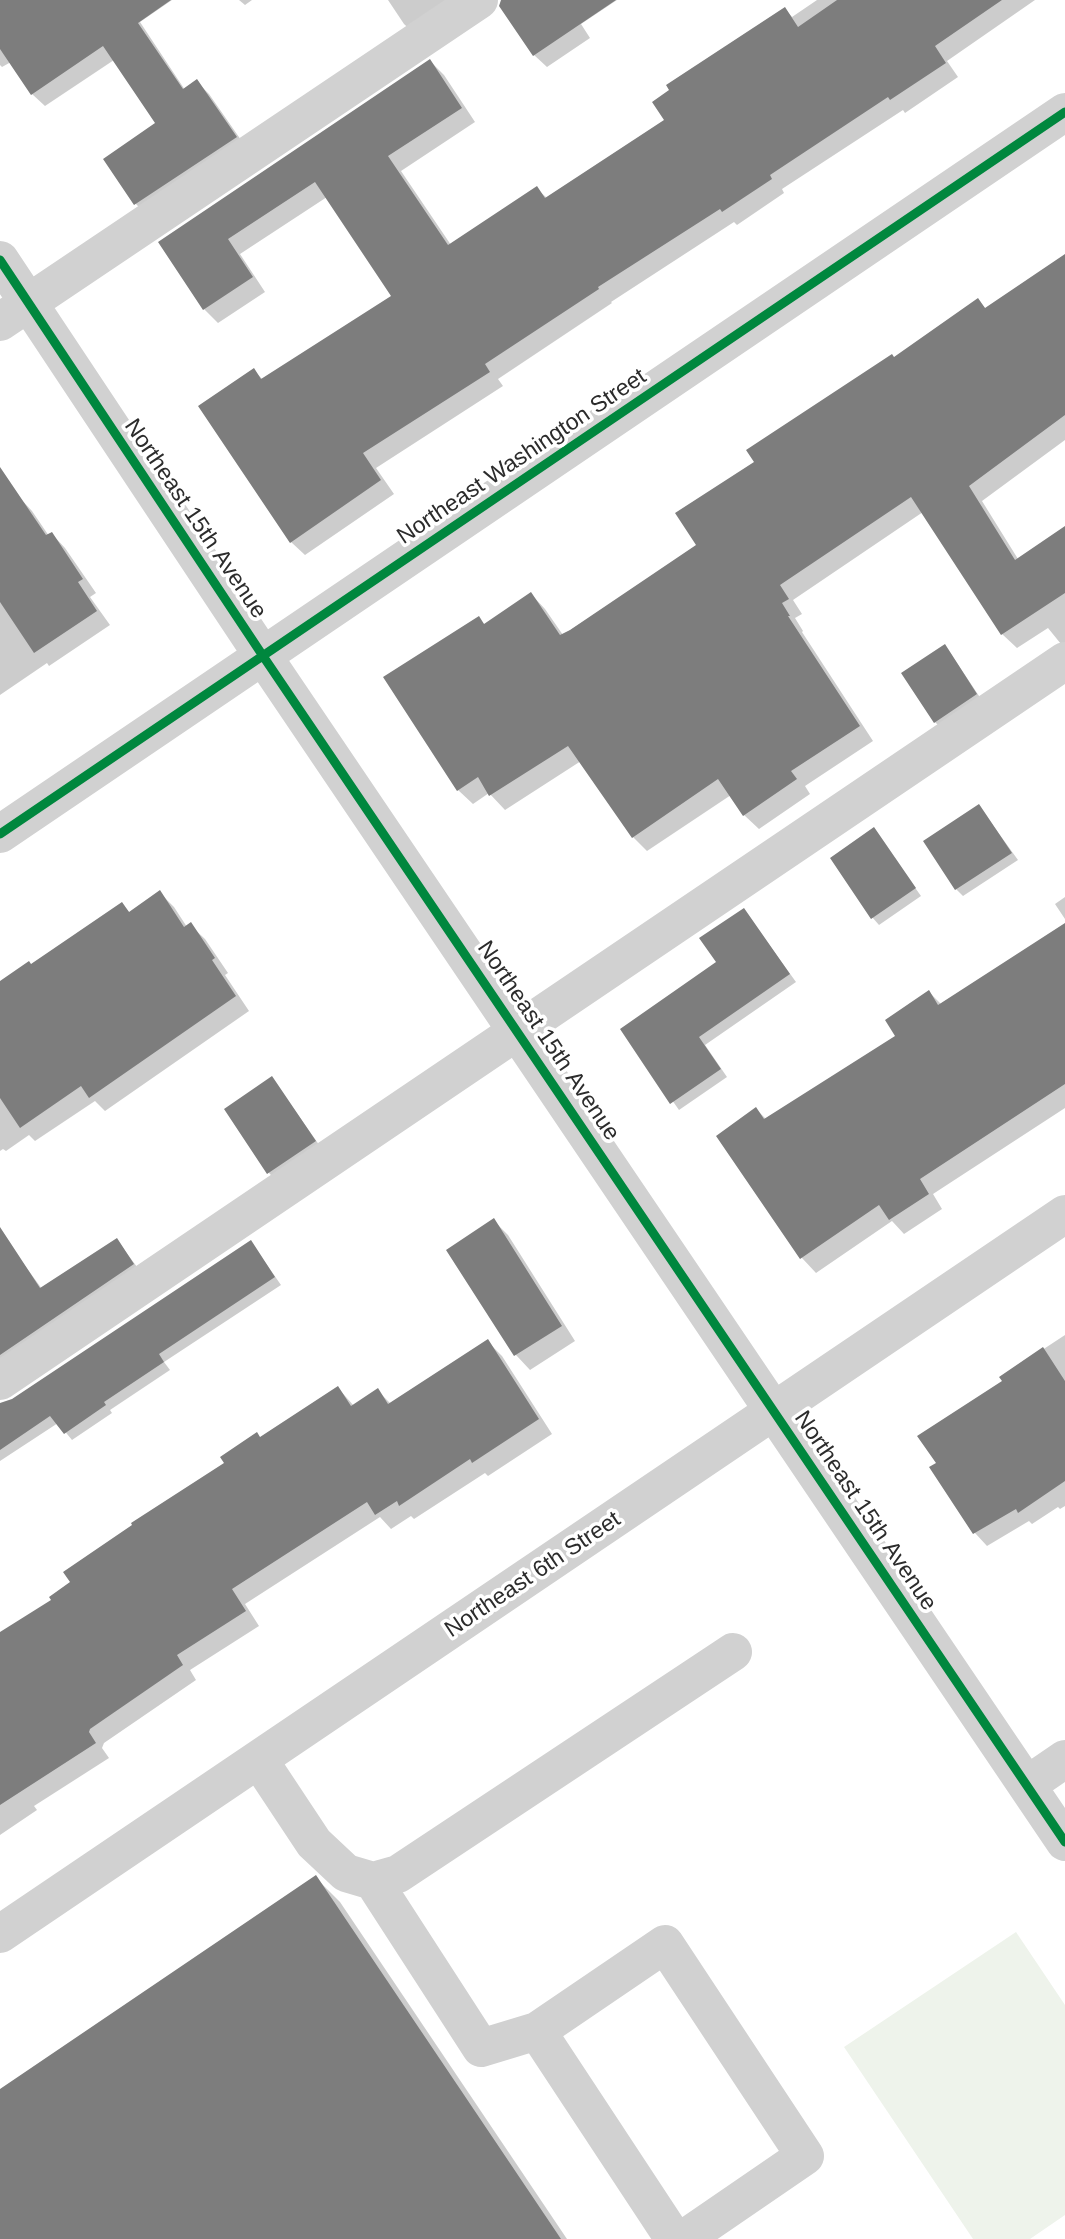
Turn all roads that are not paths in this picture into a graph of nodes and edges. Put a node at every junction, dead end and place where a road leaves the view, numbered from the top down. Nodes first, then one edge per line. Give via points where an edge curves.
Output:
1 (479, 0) edge
2 (1065, 112) edge
3 (0, 260) edge
4 (14, 313) edge
5 (263, 656) junction
6 (1065, 661) edge
7 (0, 834) edge
8 (518, 1031) junction
9 (1065, 1214) edge
10 (0, 1381) edge
11 (774, 1411) junction
12 (733, 1652) dead end
13 (1065, 1759) edge
14 (259, 1760) junction
15 (1027, 1785) junction
16 (1065, 1842) edge
17 (373, 1881) junction
18 (0, 1934) edge
19 (537, 2031) junction
20 (674, 2239) edge
21 (684, 2239) edge

1 - 4 street
2 - 5 street, Northeast Washington Street
3 - 4 street, Northeast 15th Avenue
4 - 5 street, Northeast 15th Avenue
5 - 7 street, Northeast Washington Street
5 - 8 street, Northeast 15th Avenue
6 - 8 street
8 - 10 street
8 - 11 street, Northeast 15th Avenue
9 - 11 street, Northeast 6th Street
11 - 14 street, Northeast 6th Street
11 - 15 street, Northeast 15th Avenue
12 - 17 street via 398,1874
13 - 15 street
14 - 17 street via 314,1843 346,1873
14 - 18 street, Northeast 6th Street
15 - 16 street, Northeast 15th Avenue
17 - 19 street via 481,2048
19 - 20 street
19 - 21 street via 665,1944 805,2156

